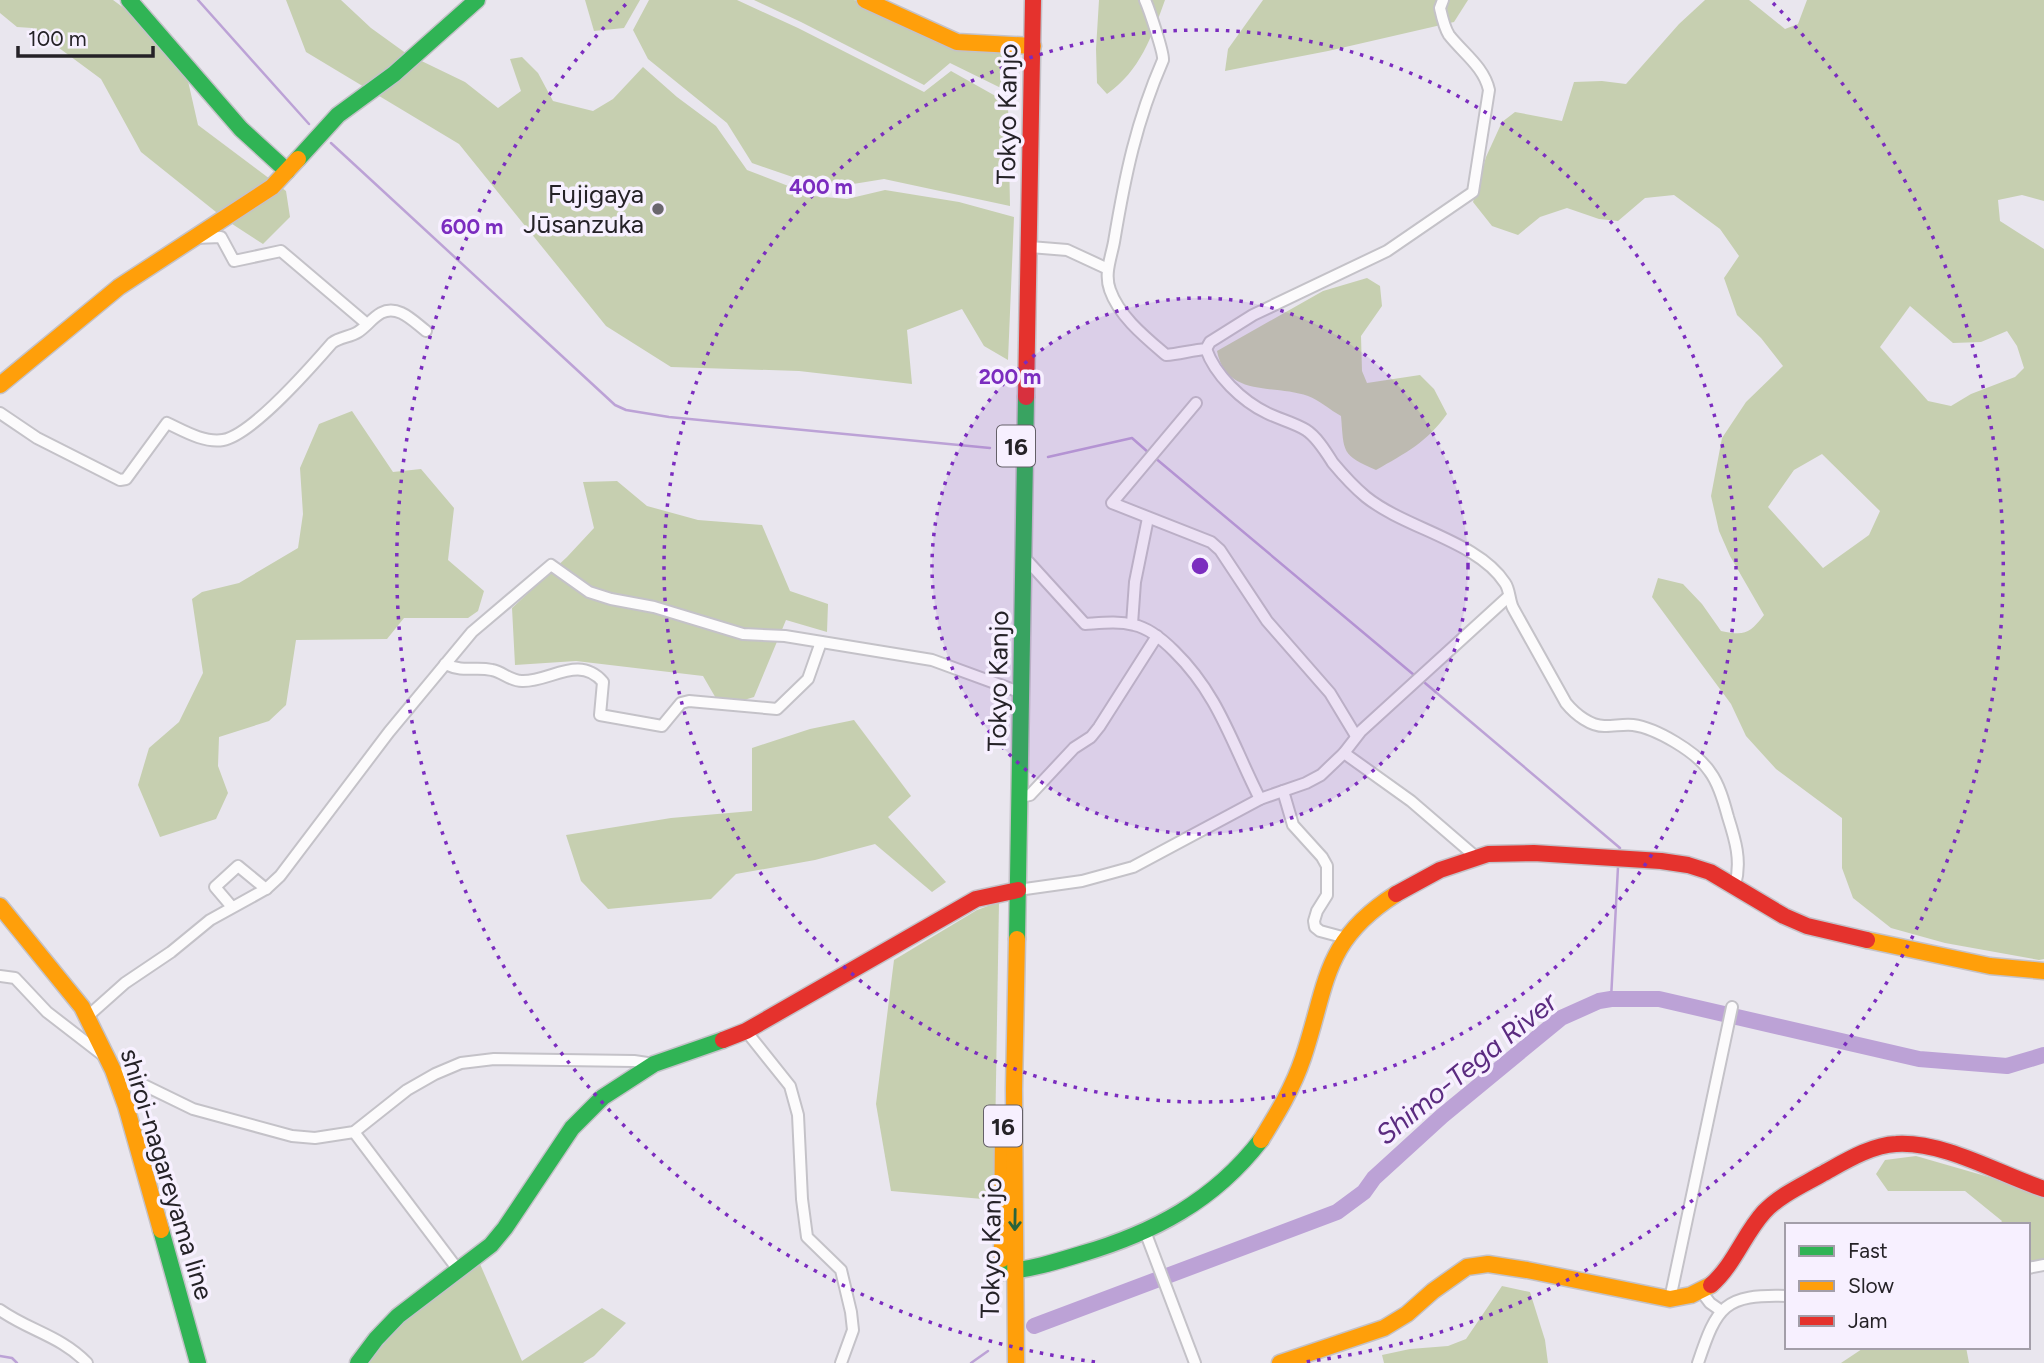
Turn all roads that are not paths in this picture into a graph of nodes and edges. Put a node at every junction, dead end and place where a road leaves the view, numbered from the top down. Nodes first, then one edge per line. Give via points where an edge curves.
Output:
1 (129, 0) edge
2 (476, 0) edge
3 (865, 0) edge
4 (1022, 0) edge
5 (1033, 0) edge
6 (1145, 0) edge
7 (1443, 0) edge
8 (1027, 45) junction
9 (287, 171) junction
10 (192, 238) junction
11 (1030, 247) junction
12 (1108, 269) junction
13 (368, 324) junction
14 (426, 331) dead end
15 (1206, 349) junction
16 (0, 385) edge
17 (1196, 403) dead end
18 (0, 413) edge
19 (1148, 518) junction
20 (1024, 557) junction
21 (1508, 597) junction
22 (1132, 624) junction
23 (1157, 636) junction
24 (821, 642) junction
25 (445, 664) junction
26 (1016, 692) junction
27 (1356, 736) junction
28 (1344, 753) junction
29 (1283, 791) junction
30 (1020, 797) junction
31 (1260, 799) junction
32 (1476, 857) junction
33 (1735, 885) junction
34 (266, 890) junction
35 (1013, 890) junction
36 (0, 906) edge
37 (232, 907) junction
38 (1346, 938) junction
39 (2044, 971) edge
40 (0, 976) edge
41 (1732, 1007) dead end
42 (88, 1016) junction
43 (746, 1031) junction
44 (654, 1064) junction
45 (111, 1065) junction
46 (354, 1132) junction
47 (2044, 1189) edge
48 (1146, 1234) junction
49 (459, 1271) junction
50 (1008, 1272) junction
51 (1701, 1292) junction
52 (1785, 1296) edge
53 (1670, 1299) junction
54 (0, 1310) edge
55 (1720, 1310) junction
56 (87, 1363) edge
57 (198, 1363) edge
58 (358, 1363) edge
59 (841, 1363) edge
60 (1004, 1363) edge
61 (1016, 1363) edge
62 (1195, 1363) edge
63 (1280, 1363) edge
64 (1698, 1363) edge

1 - 9 main road via 241,129
2 - 9 main road via 394,74 351,104
3 - 8 main road via 957,41
4 - 8 main road, Tokyo Kanjo / 16
5 - 8 main road, Tokyo Kanjo / 16
6 - 12 street via 1164,54 1132,146
7 - 15 street via 1440,8 1448,33 1488,83 1473,192 1387,251 1253,315
8 - 11 main road, Tokyo Kanjo / 16
8 - 26 main road, Tokyo Kanjo / 16
9 - 10 main road via 264,192
10 - 13 street via 221,237 234,261 281,251
10 - 16 main road via 119,287
11 - 12 street via 1067,250
11 - 20 main road, Tokyo Kanjo / 16
12 - 15 street via 1117,305 1166,355
13 - 14 street via 391,310
13 - 18 street via 357,334 332,343 304,377 232,438 199,438 167,423 126,479 37,438
15 - 21 street via 1216,371 1263,411 1307,430 1368,499 1484,561 1508,587
17 - 19 street via 1112,503
19 - 22 street
19 - 27 street via 1211,542 1220,550 1267,621 1330,693
20 - 22 street via 1085,624
20 - 26 main road, Tokyo Kanjo / 16
21 - 27 street
21 - 33 street via 1573,711 1602,727 1635,725 1657,734 1683,747 1710,771 1736,841 1739,866
22 - 23 street
23 - 30 street via 1091,737 1074,748 1030,795
23 - 31 street via 1207,689
24 - 25 street via 743,634 611,599 589,592 551,565 479,625
24 - 25 street via 808,679 777,709 689,701 681,703 662,726 600,715 603,682 575,668 518,681 494,670 458,670
24 - 26 street via 932,660
25 - 34 street
26 - 30 main road, Tokyo Kanjo / 16
26 - 35 main road, Tokyo Kanjo / 16
27 - 28 street
28 - 29 street via 1321,775
28 - 32 street via 1411,801
29 - 31 street
29 - 38 street via 1293,825 1327,866 1327,895 1317,911 1315,928
30 - 35 main road, Tokyo Kanjo / 16
31 - 35 street via 1133,867 1082,881
32 - 33 main road via 1510,853 1683,864
32 - 38 main road via 1447,867 1377,905
33 - 39 main road via 1781,915 1808,926 1979,963
34 - 37 street
34 - 37 street via 238,866 215,887
35 - 43 main road via 976,899
35 - 50 main road, Tokyo Kanjo / 16 via 1017,1169
36 - 42 main road, shiroi-nagareyama line
37 - 42 street
38 - 48 main road via 1329,971 1298,1072 1265,1136 1211,1194
40 - 45 street via 15,978 47,1012
41 - 53 street
42 - 45 main road, shiroi-nagareyama line
43 - 44 main road
43 - 59 street via 790,1086 799,1115 807,1237 841,1270 851,1312 853,1330
44 - 46 street via 494,1059 461,1063 407,1090
44 - 49 main road via 603,1097 572,1128 505,1228
45 - 46 street via 193,1109 292,1136
45 - 57 main road, shiroi-nagareyama line
46 - 49 street
47 - 51 main road via 1922,1146 1894,1143 1872,1149 1767,1208 1727,1271
48 - 50 main road
48 - 62 street
49 - 58 main road via 398,1316
50 - 60 main road, Tokyo Kanjo / 16
50 - 61 main road, Tokyo Kanjo / 16
51 - 53 main road
51 - 55 street
52 - 55 street via 1734,1301
53 - 63 main road via 1527,1270 1488,1264 1467,1267 1384,1328
54 - 56 street via 62,1341
55 - 64 street

